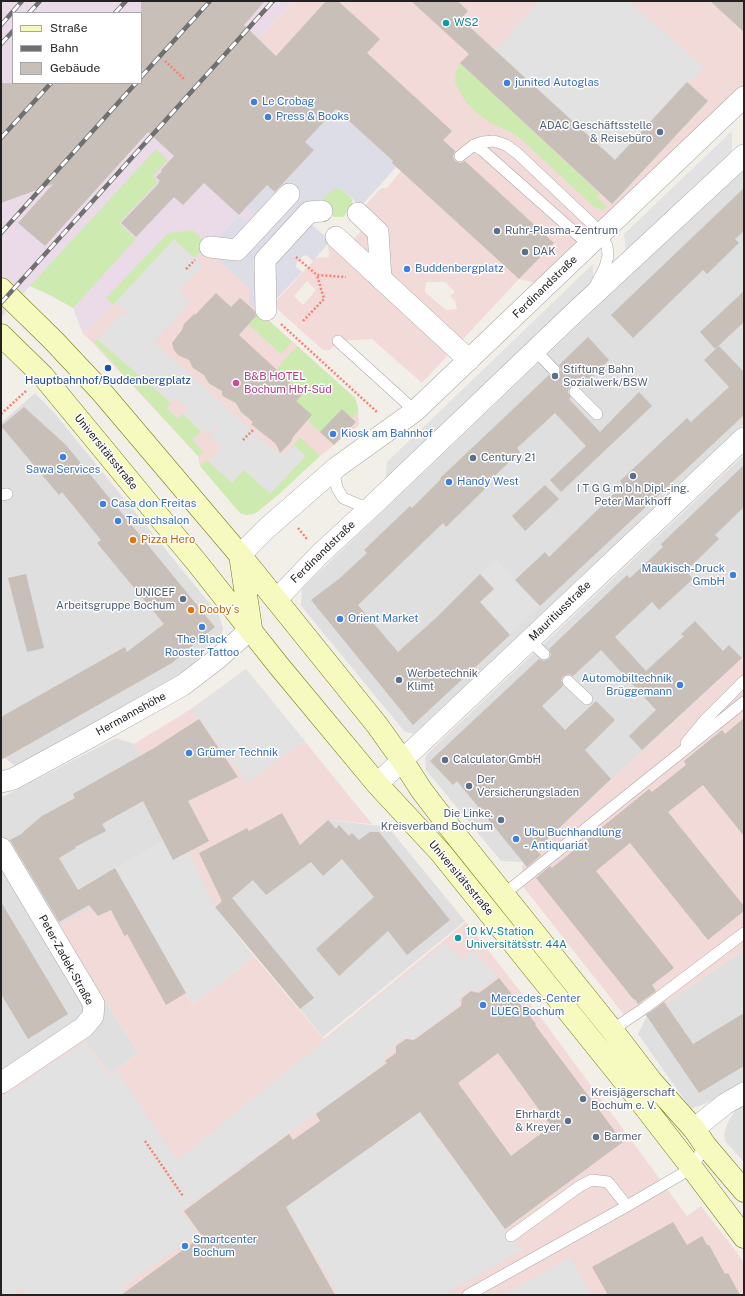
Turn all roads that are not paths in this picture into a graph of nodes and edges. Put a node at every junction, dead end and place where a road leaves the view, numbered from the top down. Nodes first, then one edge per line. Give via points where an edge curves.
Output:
1 (743, 101) edge
2 (474, 145) junction
3 (744, 155) edge
4 (460, 156) dead end
5 (358, 213) dead end
6 (336, 237) dead end
7 (595, 239) junction
8 (215, 241) dead end
9 (237, 250) junction
10 (265, 277) junction
11 (381, 279) junction
12 (1, 289) edge
13 (266, 310) road end
14 (574, 312) junction
15 (1, 335) edge
16 (338, 341) dead end
17 (535, 350) junction
18 (469, 360) junction
19 (554, 370) dead end
20 (575, 392) dead end
21 (415, 411) junction
22 (597, 414) dead end
23 (744, 438) edge
24 (337, 467) junction
25 (372, 506) junction
26 (240, 555) junction
27 (276, 600) junction
28 (251, 629) junction
29 (568, 681) dead end
30 (744, 681) edge
31 (587, 700) dead end
32 (744, 702) edge
33 (402, 760) junction
34 (670, 762) junction
35 (1, 782) edge
36 (376, 784) junction
37 (1, 848) edge
38 (504, 894) junction
39 (744, 933) edge
40 (612, 1030) junction
41 (1, 1083) edge
42 (744, 1093) edge
43 (699, 1137) junction
44 (686, 1160) junction
45 (744, 1191) edge
46 (627, 1206) junction
47 (511, 1236) dead end
48 (744, 1237) edge
49 (468, 1295) edge

1 - 7 street, Ferdinandstraße
2 - 4 lane
2 - 7 lane
2 - 7 lane via 494,142 506,145 517,153
3 - 14 street, Ferdinandstraße
5 - 11 street via 378,232
6 - 11 street
7 - 14 lane via 607,246 605,267 596,286
7 - 18 street, Ferdinandstraße
8 - 9 street
9 - 10 street
9 - 10 street via 287,188 315,214 265,260
10 - 13 street
11 - 18 street
12 - 26 main road, Universitätsstraße via 100,390
14 - 17 street, Ferdinandstraße
15 - 28 main road, Universitätsstraße via 43,376
16 - 21 lane
17 - 19 lane
17 - 25 street, Ferdinandstraße
18 - 21 street, Ferdinandstraße
20 - 22 lane
21 - 24 street, Ferdinandstraße
23 - 33 street, Mauritiusstraße via 536,647
24 - 25 lane, Ferdinandstraße via 335,478 343,498 364,507
24 - 26 street, Ferdinandstraße
25 - 27 street, Ferdinandstraße via 319,554
26 - 27 main road, Universitätsstraße
26 - 28 main road, Universitätsstraße
27 - 28 main road
27 - 33 main road, Universitätsstraße via 378,725
28 - 35 street, Hermannshöhe via 217,660 183,685 20,775
28 - 36 main road, Universitätsstraße
29 - 31 lane
30 - 34 lane via 705,720
32 - 34 lane
33 - 36 street, Mauritiusstraße
33 - 38 main road, Universitätsstraße via 422,791
34 - 38 lane
36 - 44 main road, Universitätsstraße via 441,852
37 - 41 street, Peter-Zadek-Straße via 94,1004 93,1016 84,1027
38 - 40 main road, Universitätsstraße
39 - 40 lane
40 - 43 main road, Universitätsstraße
42 - 43 street via 725,1104
43 - 44 main road
43 - 45 main road, Universitätsstraße
44 - 46 lane
44 - 48 main road, Universitätsstraße
46 - 47 lane via 608,1182 592,1180
46 - 49 lane

